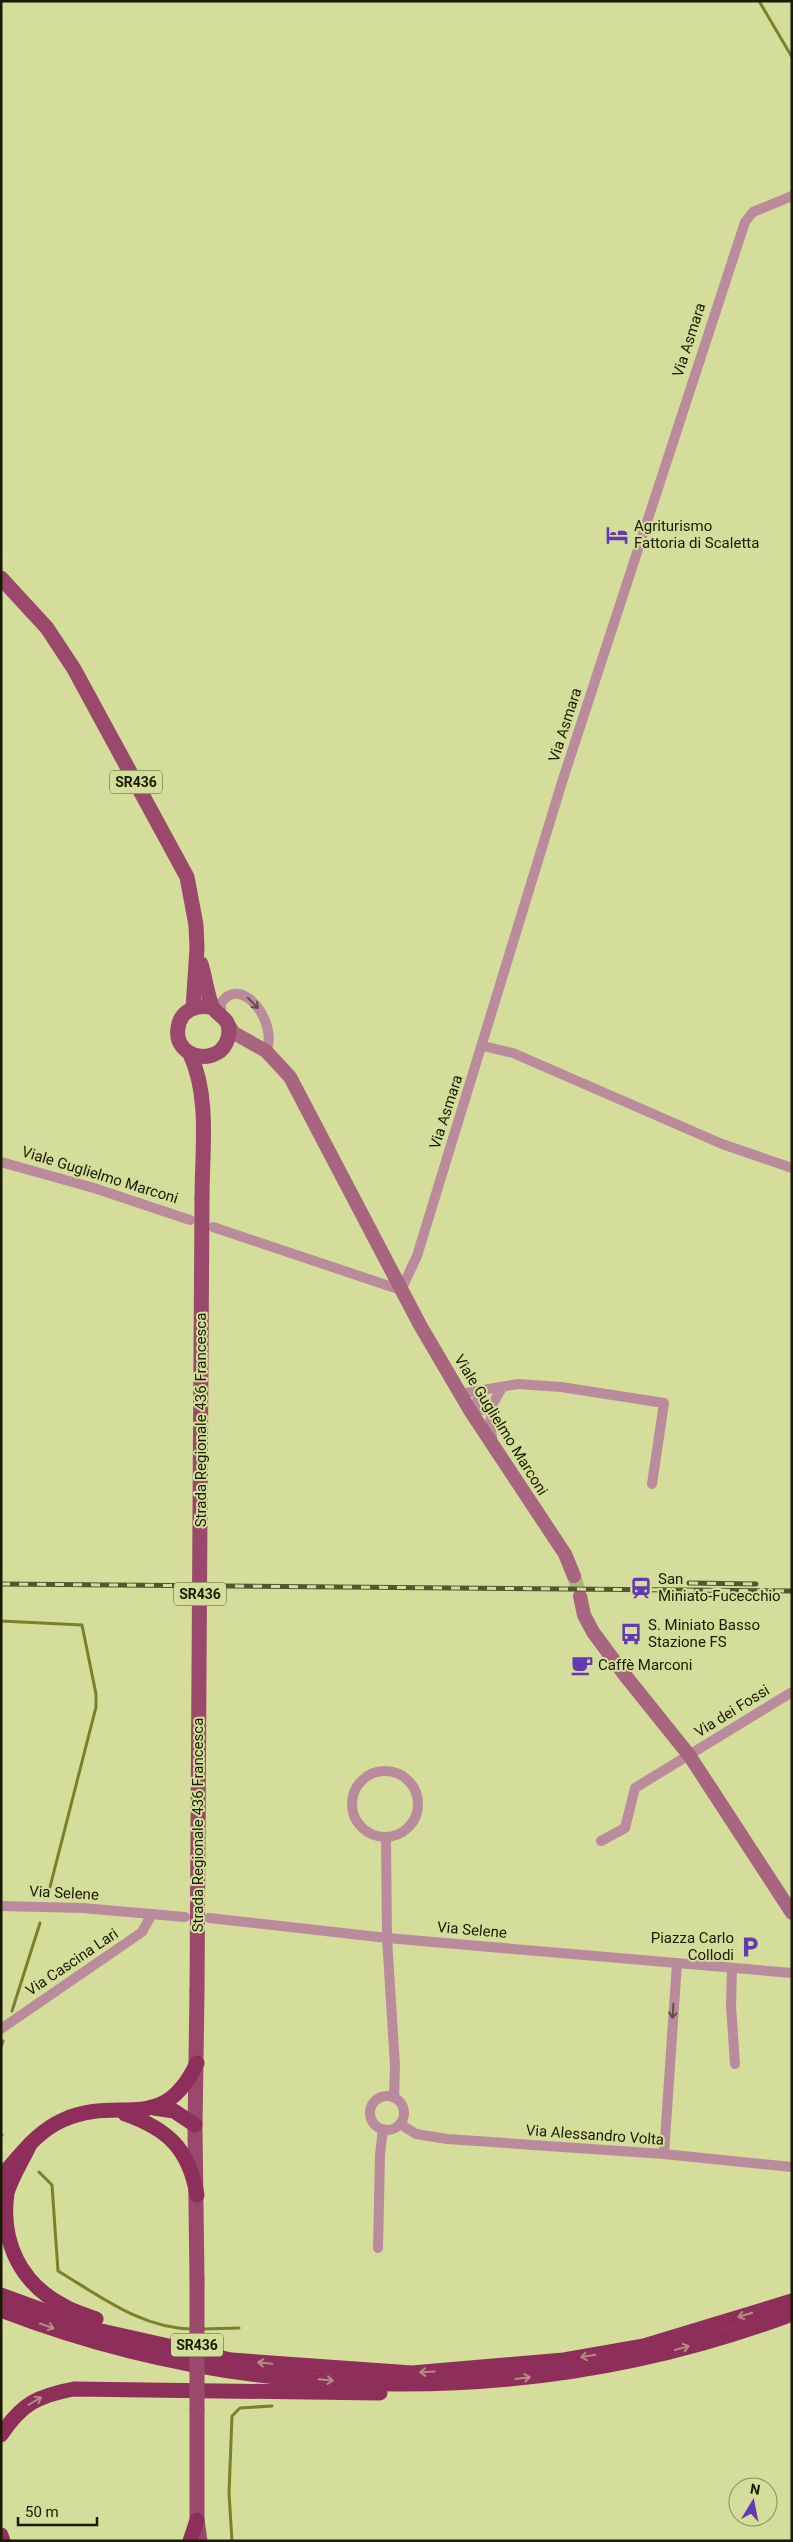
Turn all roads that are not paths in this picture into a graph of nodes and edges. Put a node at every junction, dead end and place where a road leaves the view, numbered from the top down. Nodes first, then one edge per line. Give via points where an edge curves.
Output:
1 (792, 196) edge
2 (1, 578) edge
3 (197, 948) junction
4 (193, 1008) junction
5 (220, 1015) junction
6 (484, 1046) junction
7 (263, 1049) junction
8 (217, 1053) junction
9 (190, 1054) junction
10 (203, 1110) junction
11 (1, 1162) edge
12 (792, 1168) edge
13 (190, 1220) dead end
14 (213, 1227) dead end
15 (401, 1290) junction
16 (502, 1387) junction
17 (484, 1390) junction
18 (461, 1394) junction
19 (493, 1404) junction
20 (471, 1412) junction
21 (493, 1446) junction
22 (652, 1484) dead end
23 (574, 1576) tunnel mouth
24 (580, 1596) tunnel mouth
25 (792, 1692) edge
26 (689, 1755) junction
27 (386, 1838) junction
28 (601, 1841) dead end
29 (1, 1906) edge
30 (792, 1913) edge
31 (152, 1914) junction
32 (186, 1916) dead end
33 (209, 1918) dead end
34 (387, 1938) junction
35 (677, 1963) junction
36 (732, 1968) junction
37 (792, 1972) edge
38 (1, 2029) edge
39 (197, 2063) junction
40 (735, 2064) dead end
41 (394, 2097) junction
42 (150, 2108) junction
43 (116, 2111) junction
44 (400, 2124) junction
45 (195, 2127) junction
46 (383, 2129) junction
47 (162, 2131) junction
48 (30, 2144) junction
49 (664, 2154) junction
50 (792, 2167) edge
51 (1, 2176) edge
52 (197, 2195) junction
53 (378, 2248) dead end
54 (1, 2295) edge
55 (792, 2301) edge
56 (1, 2310) edge
57 (792, 2314) edge
58 (231, 2360) junction
59 (503, 2381) junction
60 (1, 2435) edge
61 (197, 2520) junction
62 (1, 2534) edge
63 (4, 2541) edge
64 (190, 2541) edge
65 (200, 2541) edge

1 - 6 street, Via Asmara via 753,212 745,222 558,798
2 - 3 main road, Strada Regionale 436 Francesca / SR436 via 62,648 187,877
3 - 4 main road, Strada Regionale 436 Francesca / SR436
3 - 5 main road, Strada Regionale 436 Francesca / SR436
4 - 5 main road via 203,1006
4 - 9 main road, Strada Regionale 436 Francesca / SR436 via 182,1017 177,1030 180,1044
5 - 7 street, Viale Guglielmo Marconi via 234,1033
5 -> 7 street via 221,1003 229,996 249,998 269,1028 269,1045
5 - 8 main road, Strada Regionale 436 Francesca / SR436 via 228,1038
6 - 12 street via 513,1053 722,1144
6 - 15 street, Via Asmara via 417,1256
7 - 8 street via 234,1046
7 - 15 street, Viale Guglielmo Marconi via 290,1077
8 - 9 main road via 202,1057
8 - 10 main road, Strada Regionale 436 Francesca / SR436 via 206,1086
9 - 10 main road, Strada Regionale 436 Francesca / SR436 via 198,1075
10 - 39 main road, Strada Regionale 436 Francesca / SR436, bridge
11 - 13 street, Viale Guglielmo Marconi
14 - 15 street
15 - 18 street, Viale Guglielmo Marconi
16 - 17 street
16 - 19 street
16 - 22 street via 518,1384 561,1387 664,1403
17 - 18 street
17 - 20 street
18 - 20 street, Viale Guglielmo Marconi
19 - 20 street via 485,1410
19 - 21 street via 490,1423
20 - 21 street, Viale Guglielmo Marconi
21 - 23 street, Viale Guglielmo Marconi via 565,1554
24 - 26 street via 584,1615 593,1632
25 - 26 street, Via dei Fossi
26 - 28 street, Via dei Fossi via 635,1788 625,1828
26 - 30 street
27 - 27 street via 407,1829 418,1810 418,1798 406,1779 385,1771 370,1775 358,1785 352,1805 353,1815 366,1832
27 - 34 street
29 - 31 street, Via Selene
31 - 32 street, Via Selene
31 - 38 street, Via Cascina Lari via 142,1932
33 - 34 street, Via Selene
34 - 35 street, Via Selene
34 - 41 street
35 - 36 street, Via Selene
35 -> 49 street
36 - 37 street, Via Selene
36 - 40 street
39 - 42 highway via 177,2096
39 - 45 main road, Strada Regionale 436 Francesca / SR436
41 - 44 street via 404,2109
41 - 46 street via 383,2096 373,2102 370,2113 374,2124
42 - 43 highway
42 - 45 highway via 171,2109 186,2117
43 - 47 highway via 146,2121
43 - 48 highway via 90,2112 66,2118
44 - 46 street via 392,2129
44 - 49 street, Via Alessandro Volta via 416,2134 447,2139
45 - 47 highway via 178,2132
45 - 52 main road, Strada Regionale 436 Francesca / SR436
46 - 53 street
47 - 52 highway via 189,2164
48 - 51 highway
48 - 58 highway via 8,2188 3,2215 5,2240 24,2277 64,2306 107,2323
49 - 50 street, Via Alessandro Volta
52 - 61 main road, Strada Regionale 436 Francesca / SR436, bridge
54 - 58 highway via 98,2330
55 -> 58 highway via 644,2346 501,2367 412,2373
56 -> 59 highway via 97,2343 218,2370 405,2385
59 -> 57 highway via 642,2359
60 -> 59 highway via 16,2415 36,2399 74,2389 336,2394 443,2392
61 - 64 highway
61 - 65 main road, Strada Regionale 436 Francesca / SR436
62 - 63 highway

